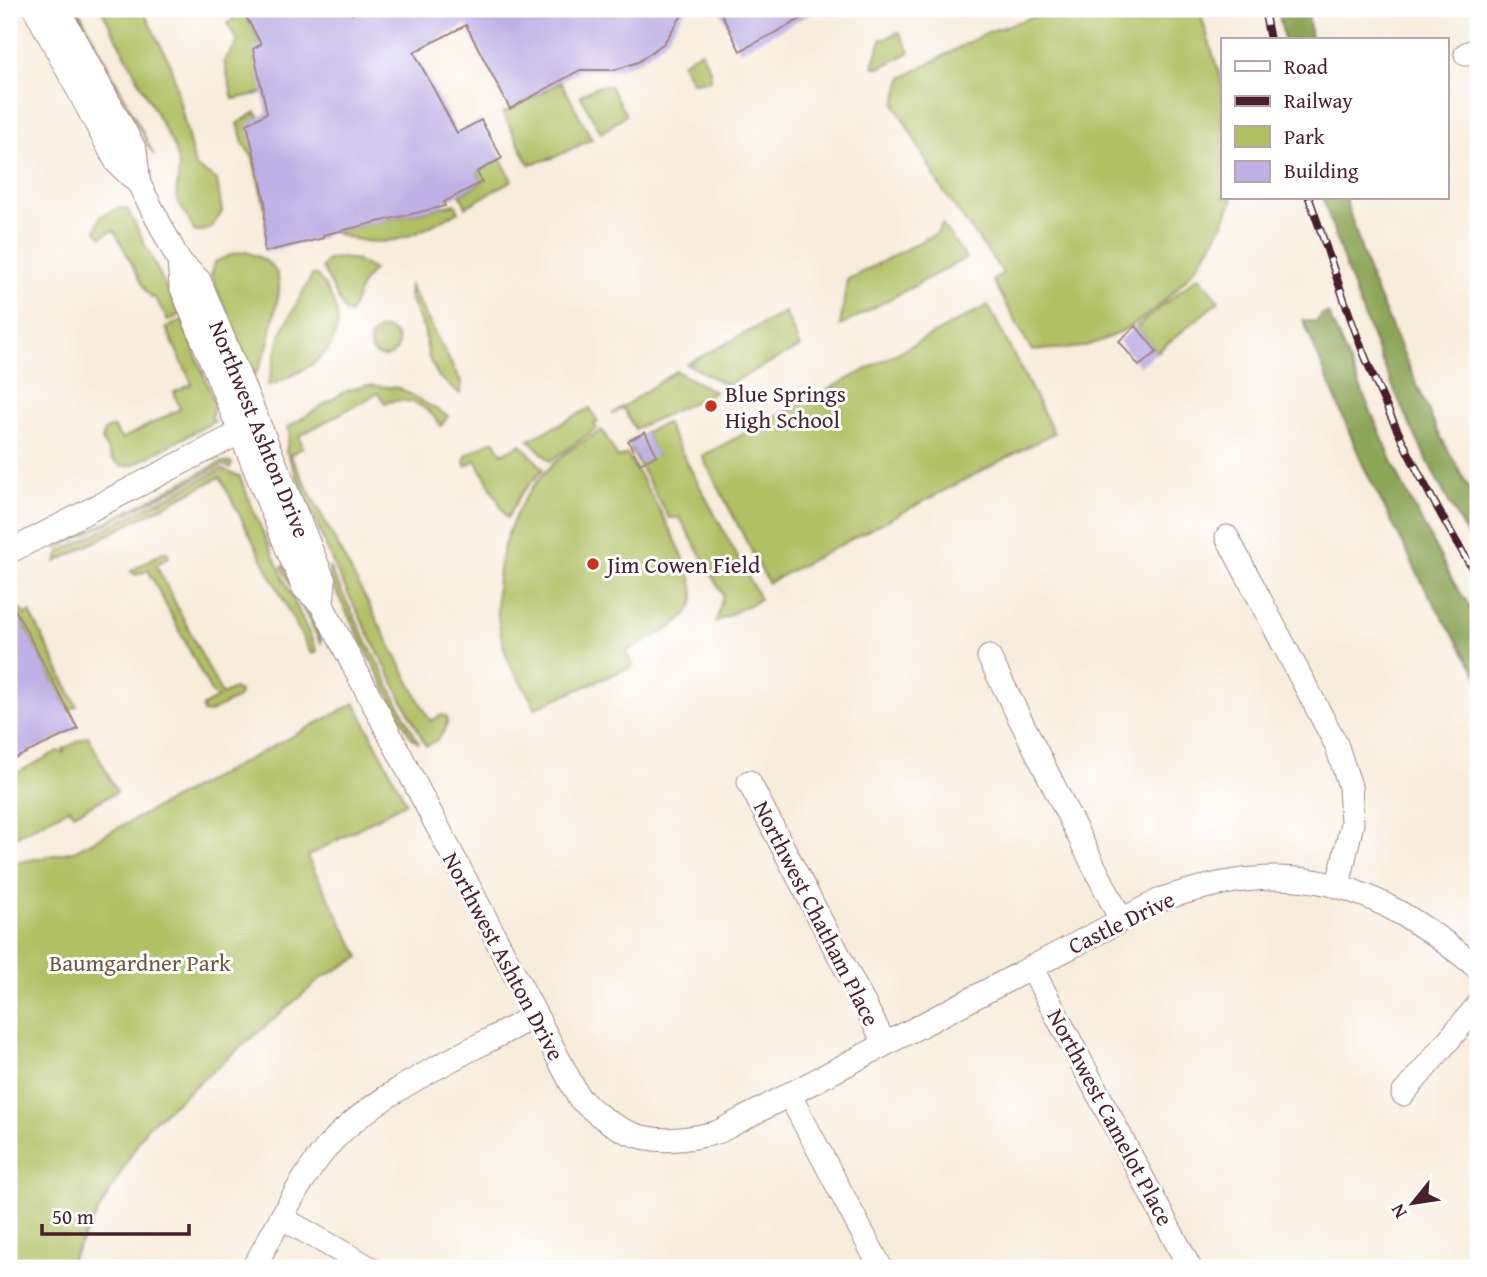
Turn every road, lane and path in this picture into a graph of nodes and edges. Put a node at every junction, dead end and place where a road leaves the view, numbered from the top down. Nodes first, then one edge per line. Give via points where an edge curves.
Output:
1 (36, 9) edge
2 (58, 9) edge
3 (139, 184) junction
4 (179, 261) junction
5 (239, 433) junction
6 (1227, 537) dead end
7 (9, 552) edge
8 (322, 605) junction
9 (989, 657) dead end
10 (749, 782) dead end
11 (1338, 886) junction
12 (1121, 920) junction
13 (1031, 967) junction
14 (1478, 968) edge
15 (1478, 1005) edge
16 (534, 1016) junction
17 (884, 1044) junction
18 (789, 1094) junction
19 (1403, 1094) dead end
20 (282, 1218) junction
21 (253, 1268) edge
22 (370, 1268) edge
23 (881, 1268) edge
24 (1190, 1268) edge

1 - 3 street, Northwest Ashton Drive via 117,163
2 - 3 street, Northwest Ashton Drive via 135,150
3 - 4 street, Northwest Ashton Drive
4 - 5 street, Northwest Ashton Drive via 181,286
4 - 8 street, Northwest Ashton Drive via 199,280 213,313 324,581
5 - 7 street
5 - 8 street, Northwest Ashton Drive via 304,588
6 - 11 street via 1336,744 1350,786 1352,823
8 - 16 street, Northwest Ashton Drive
9 - 12 street
10 - 17 street, Northwest Chatham Place
11 - 12 street, Castle Drive via 1291,877 1239,878 1162,899
11 - 14 street, Castle Drive via 1387,903 1430,929
12 - 13 street, Castle Drive
13 - 17 street, Castle Drive
13 - 24 street, Northwest Camelot Place
15 - 19 street
16 - 18 street, Northwest Ashton Drive via 579,1098 622,1132 657,1141 687,1140 718,1132
16 - 20 street via 358,1117 302,1180
17 - 18 street, Northwest Ashton Drive
18 - 23 street
20 - 21 street
20 - 22 street

